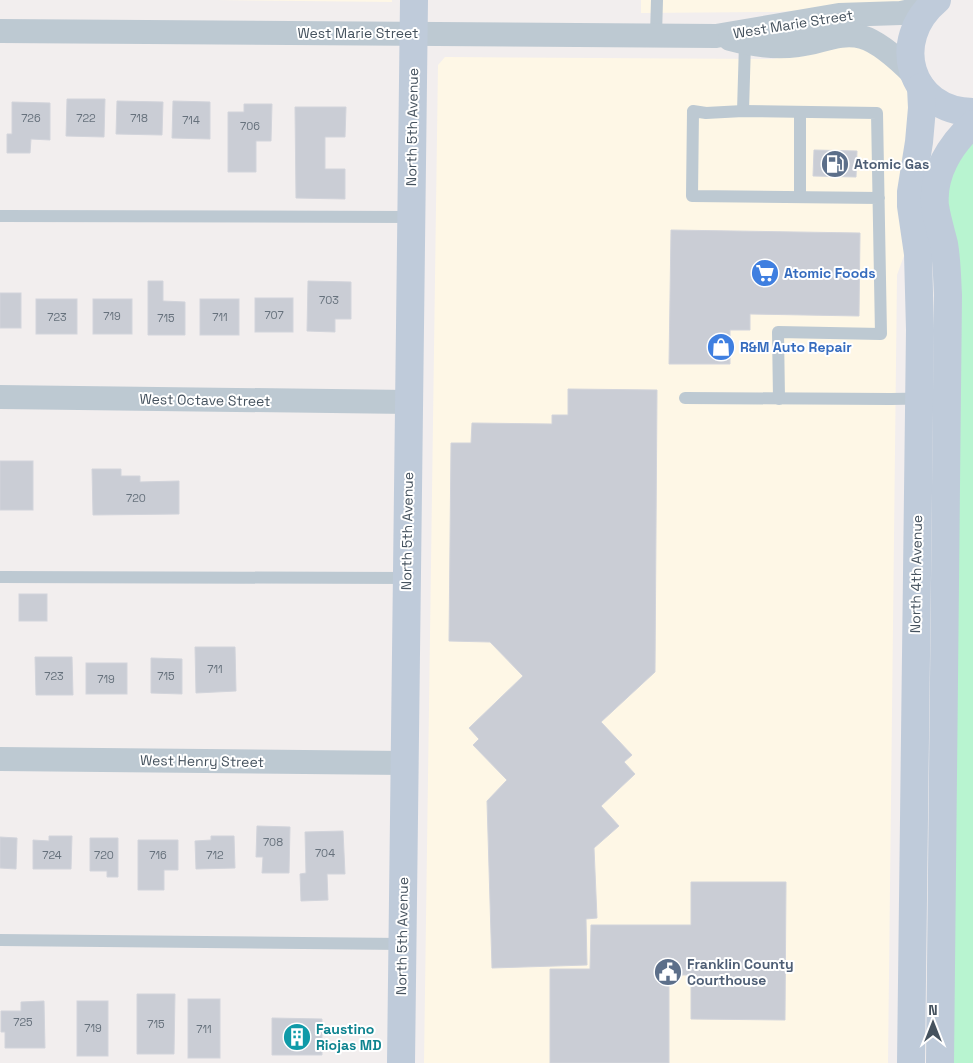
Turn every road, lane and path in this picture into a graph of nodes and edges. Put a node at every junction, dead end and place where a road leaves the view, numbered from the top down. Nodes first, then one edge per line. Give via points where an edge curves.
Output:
1 (414, 0) edge
2 (657, 0) edge
3 (935, 2) edge
4 (0, 31) edge
5 (414, 34) junction
6 (656, 35) junction
7 (716, 36) junction
8 (745, 43) junction
9 (917, 81) junction
10 (743, 111) junction
11 (800, 112) junction
12 (973, 112) edge
13 (973, 124) edge
14 (800, 197) junction
15 (879, 198) junction
16 (0, 216) edge
17 (411, 217) junction
18 (0, 397) edge
19 (686, 398) dead end
20 (918, 398) junction
21 (947, 398) junction
22 (779, 399) junction
23 (409, 402) junction
24 (0, 577) edge
25 (407, 578) junction
26 (0, 759) edge
27 (405, 763) junction
28 (0, 940) edge
29 (402, 944) junction
30 (401, 1063) edge
31 (911, 1063) edge
32 (940, 1063) edge

1 - 5 main road, North 5th Avenue
2 - 6 lane
3 - 7 street, West Marie Street via 901,13 839,15
3 - 9 main road, North 4th Avenue via 917,22 910,42 910,62
4 - 5 street, West Marie Street
5 - 6 street, West Marie Street
5 - 17 main road, North 5th Avenue
6 - 7 street, West Marie Street
7 - 8 street, West Marie Street
8 - 9 street, West Marie Street via 799,45 843,35 857,36 892,54
8 - 10 lane
9 - 12 main road via 932,99 945,107
9 - 20 main road, North 4th Avenue via 922,108 911,206 919,281
10 - 11 lane
10 - 14 lane via 693,111 692,196
11 - 14 lane
11 - 15 lane via 877,113
13 - 21 main road via 945,159 935,188 935,206 947,273
14 - 15 lane
15 - 22 lane via 881,334 778,332
16 - 17 lane
17 - 23 main road, North 5th Avenue
18 - 23 street, West Octave Street
19 - 22 lane
20 - 21 lane
20 - 22 lane
20 - 31 main road, North 4th Avenue
21 - 32 main road
23 - 25 main road, North 5th Avenue
24 - 25 lane
25 - 27 main road, North 5th Avenue
26 - 27 street, West Henry Street
27 - 29 main road, North 5th Avenue
28 - 29 lane
29 - 30 main road, North 5th Avenue

